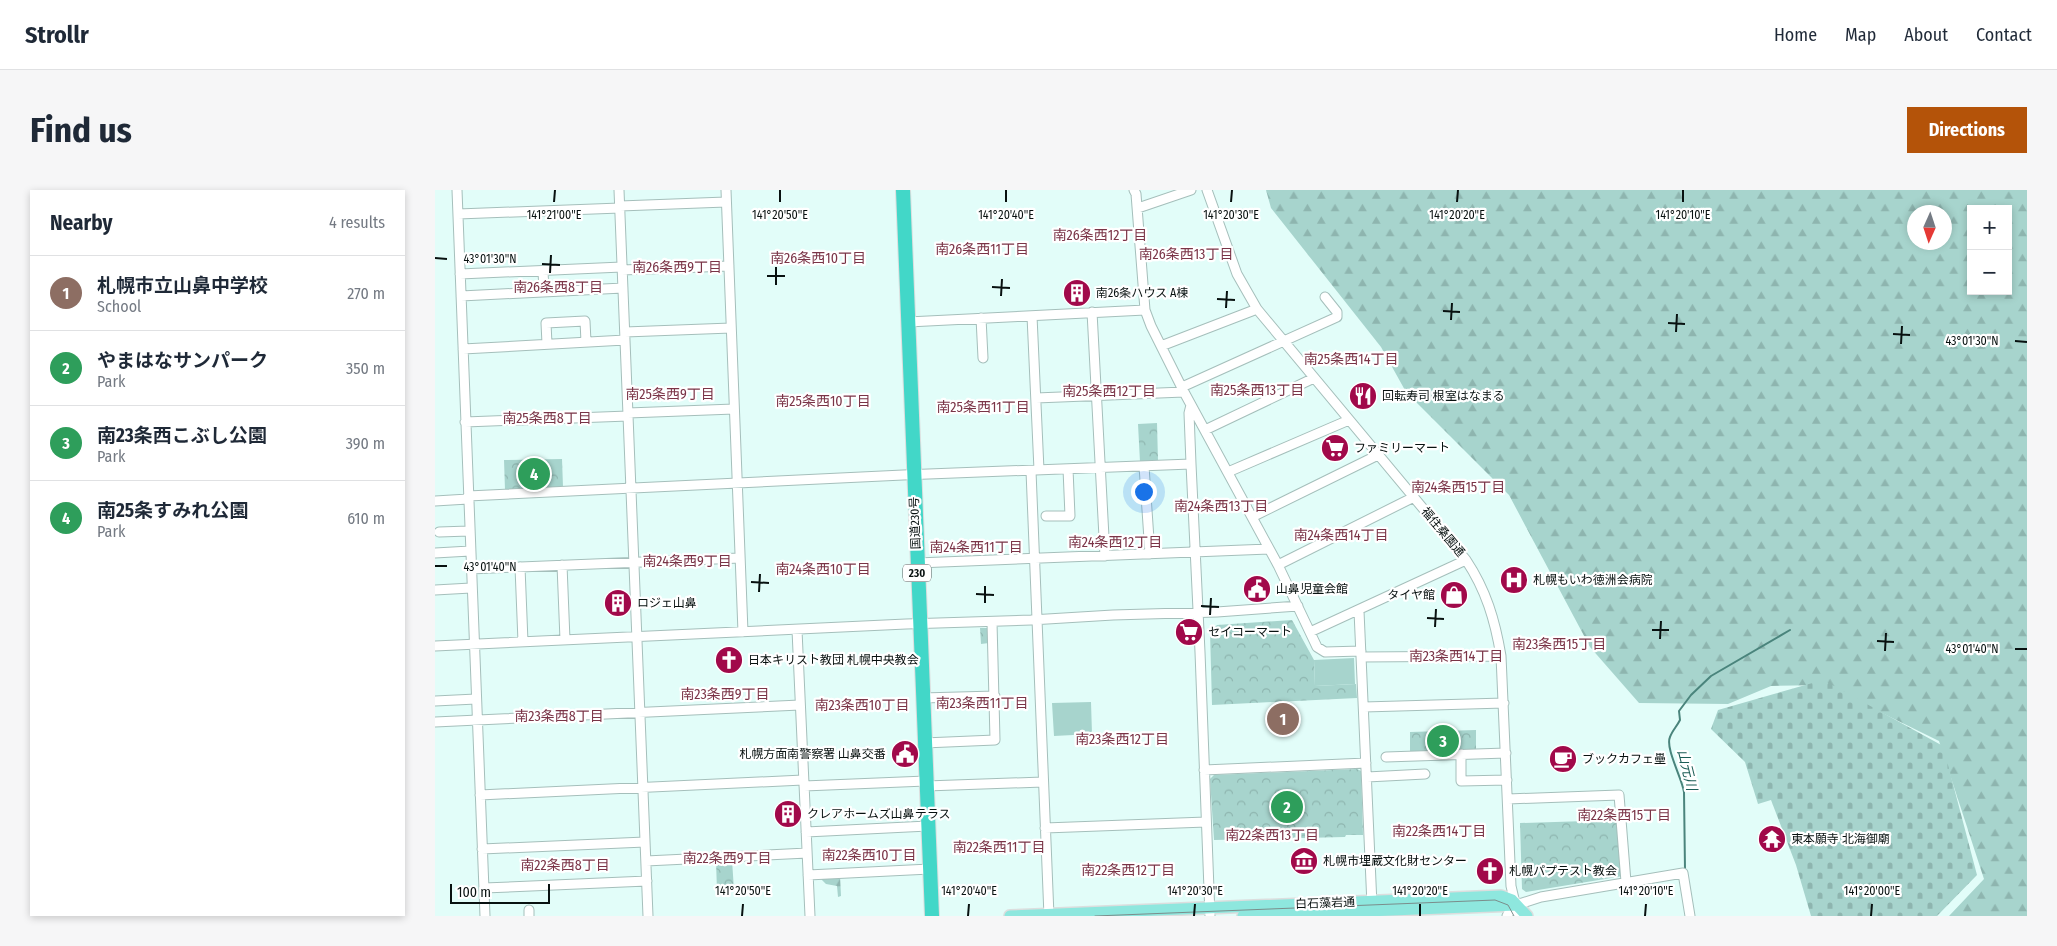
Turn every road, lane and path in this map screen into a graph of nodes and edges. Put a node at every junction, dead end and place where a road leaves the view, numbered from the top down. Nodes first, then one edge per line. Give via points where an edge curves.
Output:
1 (457, 190) edge
2 (619, 190) edge
3 (726, 190) edge
4 (903, 190) edge
5 (1134, 190) edge
6 (1191, 190) edge
7 (1207, 190) edge
8 (726, 202) junction
9 (620, 207) junction
10 (1138, 208) junction
11 (457, 214) junction
12 (729, 266) junction
13 (622, 269) junction
14 (543, 271) junction
15 (460, 274) junction
16 (623, 288) junction
17 (544, 292) junction
18 (461, 296) junction
19 (1325, 296) dead end
20 (1257, 309) junction
21 (1145, 310) junction
22 (1092, 312) junction
23 (1032, 316) junction
24 (981, 318) junction
25 (908, 322) junction
26 (731, 328) junction
27 (625, 336) junction
28 (1283, 341) junction
29 (586, 342) junction
30 (547, 344) junction
31 (1161, 346) junction
32 (463, 349) junction
33 (983, 358) dead end
34 (1314, 378) junction
35 (1183, 389) junction
36 (1095, 395) junction
37 (1036, 398) junction
38 (1191, 405) junction
39 (734, 409) junction
40 (628, 414) junction
41 (1349, 420) junction
42 (465, 422) junction
43 (1205, 430) junction
44 (1378, 454) junction
45 (1191, 464) junction
46 (1145, 466) junction
47 (1099, 468) junction
48 (1067, 469) junction
49 (1035, 471) junction
50 (1228, 472) junction
51 (913, 475) junction
52 (737, 482) junction
53 (630, 489) junction
54 (468, 497) junction
55 (1414, 497) junction
56 (435, 501) edge
57 (1046, 516) dead end
58 (1252, 517) junction
59 (469, 531) junction
60 (439, 532) dead end
61 (1269, 549) junction
62 (470, 551) junction
63 (1195, 552) junction
64 (435, 553) edge
65 (1150, 554) junction
66 (1105, 556) junction
67 (740, 558) junction
68 (1034, 559) junction
69 (1466, 560) junction
70 (633, 562) junction
71 (917, 563) junction
72 (1278, 565) junction
73 (563, 566) junction
74 (519, 567) junction
75 (470, 569) junction
76 (471, 588) junction
77 (435, 590) edge
78 (1298, 606) junction
79 (1359, 611) junction
80 (1198, 612) junction
81 (1036, 619) junction
82 (992, 622) junction
83 (919, 624) junction
84 (797, 630) junction
85 (743, 632) junction
86 (1310, 632) junction
87 (636, 637) junction
88 (565, 640) junction
89 (523, 642) junction
90 (473, 645) junction
91 (435, 646) edge
92 (1361, 654) junction
93 (1501, 656) junction
94 (995, 696) junction
95 (922, 698) junction
96 (476, 699) junction
97 (435, 701) edge
98 (1504, 703) junction
99 (800, 705) junction
100 (1363, 707) junction
101 (639, 713) junction
102 (476, 720) junction
103 (435, 722) edge
104 (924, 743) junction
105 (1506, 753) junction
106 (1461, 754) junction
107 (1386, 757) dead end
108 (1366, 763) junction
109 (1204, 770) junction
110 (1425, 774) dead end
111 (1367, 777) junction
112 (1507, 780) junction
113 (1043, 782) junction
114 (804, 783) junction
115 (926, 784) junction
116 (643, 786) junction
117 (479, 795) junction
118 (1508, 799) junction
119 (1206, 822) junction
120 (928, 826) junction
121 (1045, 828) junction
122 (806, 832) junction
123 (645, 842) junction
124 (482, 849) junction
125 (807, 852) junction
126 (646, 861) junction
127 (930, 869) junction
128 (808, 875) junction
129 (647, 881) junction
130 (1626, 882) junction
131 (484, 888) junction
132 (1495, 905) junction
133 (1372, 909) edge
134 (1517, 910) edge
135 (1210, 912) edge
136 (1049, 915) edge
137 (485, 916) edge
138 (648, 916) edge
139 (810, 916) edge
140 (932, 916) edge
141 (1011, 916) edge
142 (1243, 916) edge
143 (1506, 916) edge
144 (1527, 916) edge
145 (1690, 916) edge

1 - 11 street
2 - 9 street
3 - 8 street
4 - 25 highway, 国道230号 / 230
5 - 10 street
6 - 10 street
7 - 20 street, 福住桑園通 via 1237,274
8 - 9 street
8 - 12 street
9 - 11 street
9 - 13 street
10 - 21 street
11 - 15 street
12 - 13 street
12 - 26 street
13 - 14 street
13 - 16 street
14 - 15 street
14 - 17 street
15 - 18 street
16 - 17 street
16 - 27 street
17 - 18 street
18 - 32 street
19 - 28 street via 1337,317
20 - 28 street, 福住桑園通
20 - 31 street
21 - 22 street
21 - 31 street
22 - 23 street
22 - 36 street
23 - 24 street
23 - 37 street
24 - 25 street
24 - 33 street
25 - 51 highway, 国道230号 / 230
26 - 27 street
26 - 39 street
27 - 29 street
27 - 40 street
28 - 34 street, 福住桑園通
28 - 35 street
29 - 30 street
29 - 30 street via 585,322 546,323
30 - 32 street
31 - 35 street
32 - 42 street
34 - 41 street, 福住桑園通
34 - 43 street
35 - 36 street
35 - 38 street
36 - 37 street
36 - 47 street
37 - 49 street
38 - 43 street
38 - 45 street
39 - 40 street
39 - 52 street
40 - 42 street
40 - 53 street
41 - 44 street, 福住桑園通
41 - 50 street
42 - 54 street
43 - 50 street
44 - 55 street, 福住桑園通
44 - 58 street
45 - 46 street
45 - 63 street
46 - 47 street
46 - 65 street
47 - 48 street
47 - 66 street
48 - 49 street
48 - 57 street via 1070,516
49 - 51 street
49 - 68 street
50 - 58 street
51 - 52 street
51 - 71 highway, 国道230号 / 230
52 - 53 street
52 - 67 street
53 - 54 street
53 - 70 street
54 - 56 street
54 - 59 street
55 - 69 street, 福住桑園通
55 - 72 street
58 - 61 street
59 - 60 street
59 - 62 street
61 - 63 street
61 - 72 street
62 - 64 street
62 - 75 street
63 - 65 street
63 - 80 street
65 - 66 street
66 - 68 street
67 - 70 street
67 - 85 street
68 - 71 street
68 - 81 street
69 - 79 street
69 - 93 street, 福住桑園通 via 1491,609
70 - 73 street
70 - 87 street
71 - 83 highway, 国道230号 / 230
72 - 78 street
73 - 74 street
73 - 88 street
74 - 75 street
74 - 89 street
75 - 76 street
76 - 77 street
76 - 90 street
78 - 80 street
78 - 86 street
79 - 86 street
79 - 92 street
80 - 81 street
80 - 109 street
81 - 82 street
81 - 113 street
82 - 83 street
82 - 94 street
83 - 84 street
83 - 95 highway, 国道230号 / 230
84 - 85 street
84 - 99 street
85 - 87 street
86 - 92 street via 1322,651
87 - 88 street
87 - 101 street
88 - 89 street
89 - 90 street
90 - 91 street
90 - 96 street
92 - 93 street
92 - 100 street
93 - 98 street, 福住桑園通
94 - 95 street
94 - 104 street via 995,740
95 - 104 highway, 国道230号 / 230
96 - 97 street
96 - 102 street
98 - 100 street
98 - 105 street, 福住桑園通
99 - 101 street
99 - 114 street
100 - 108 street
101 - 102 street
101 - 116 street
102 - 103 street
102 - 117 street
104 - 115 highway, 国道230号 / 230
105 - 106 street
105 - 112 street, 福住桑園通
106 - 107 street
106 - 112 street via 1461,781
108 - 109 street
108 - 111 street
109 - 119 street
110 - 111 street
111 - 133 street
112 - 118 street, 福住桑園通
113 - 115 street
113 - 121 street
114 - 115 street
114 - 116 street
114 - 122 street
115 - 120 highway, 国道230号 / 230
116 - 117 street
116 - 123 street
117 - 124 street
118 - 130 street via 1619,795
118 - 134 street, 福住桑園通 via 1511,886
119 - 121 street
119 - 135 street
120 - 122 street
120 - 127 highway, 国道230号 / 230
121 - 136 street
122 - 125 street
123 - 124 street
123 - 126 street
124 - 131 street
125 - 126 street
125 - 128 street
126 - 129 street
127 - 128 street
127 - 140 highway, 国道230号 / 230
128 - 139 street
129 - 131 street
129 - 138 street
130 - 134 street via 1541,897
130 - 145 street via 1683,873
131 - 137 street
132 - 133 main road, 白石藻岩通
132 - 134 main road, 白石藻岩通
132 - 143 street
133 - 134 main road, 白石藻岩通 via 1501,896 1509,898
133 - 135 main road, 白石藻岩通
133 - 142 main road, 白石藻岩通
134 - 143 street via 1511,909
134 - 144 main road, 白石藻岩通
135 - 136 main road, 白石藻岩通
136 - 141 main road, 白石藻岩通

